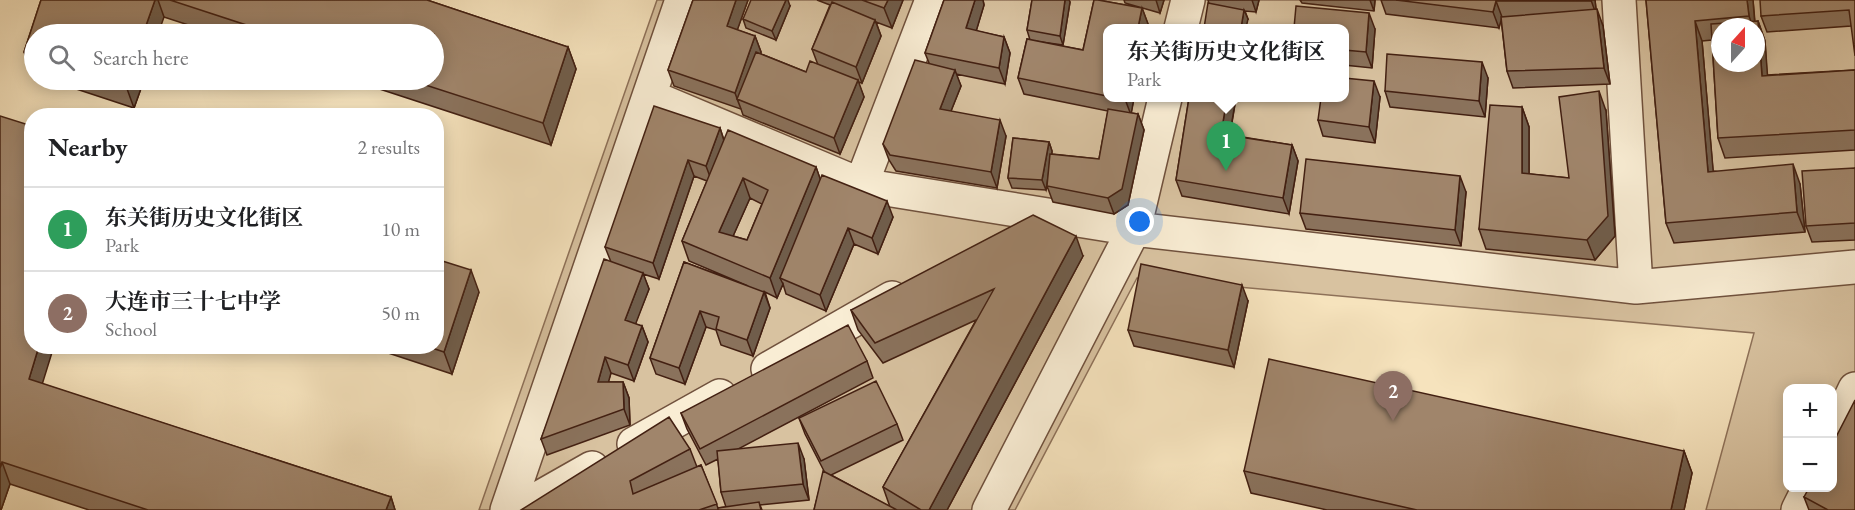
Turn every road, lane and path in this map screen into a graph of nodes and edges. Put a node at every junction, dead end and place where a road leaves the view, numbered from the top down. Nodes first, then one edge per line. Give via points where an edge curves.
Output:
1 (682, 0) edge
2 (932, 0) edge
3 (1188, 0) edge
4 (1619, 0) edge
5 (1182, 24) edge
6 (649, 96) junction
7 (1164, 102) edge
8 (861, 185) junction
9 (1041, 214) junction
10 (1134, 229) junction
11 (1000, 238) edge
12 (1855, 267) edge
13 (918, 284) edge
14 (1636, 287) junction
15 (1855, 389) edge
16 (1837, 428) edge
17 (1807, 492) edge
18 (507, 510) edge
19 (518, 510) edge
20 (988, 510) edge
21 (1798, 510) edge

1 - 6 street
2 - 8 street
3 - 5 street
4 - 14 street
6 - 8 street
6 - 18 street
7 - 10 street
8 - 9 street
9 - 10 street
9 - 11 street
10 - 14 street
10 - 20 street
12 - 14 street
13 - 19 street
15 - 16 street
17 - 21 street

